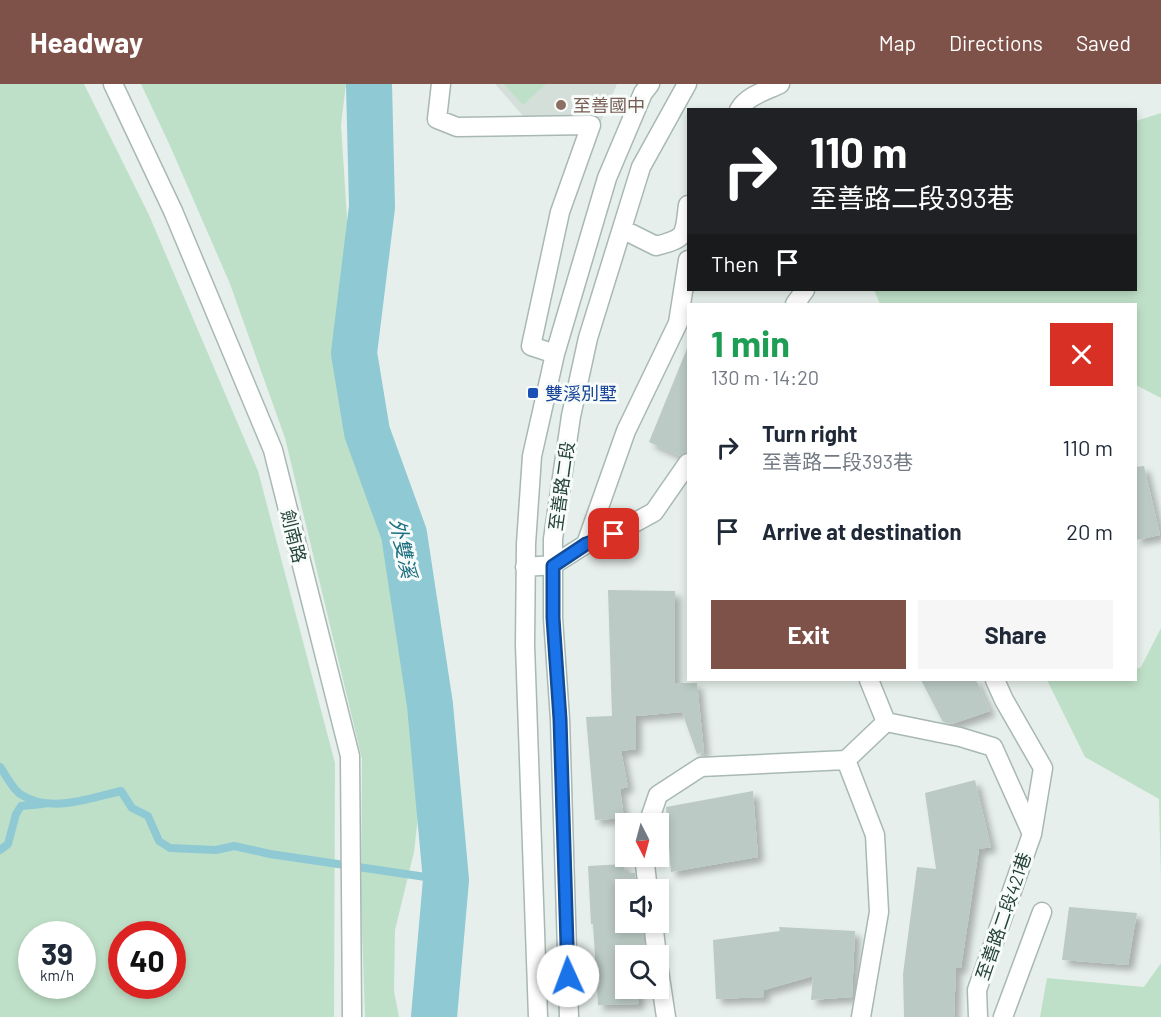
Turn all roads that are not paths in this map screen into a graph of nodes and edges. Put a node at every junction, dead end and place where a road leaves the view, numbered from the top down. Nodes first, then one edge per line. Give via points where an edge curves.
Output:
1 (113, 84) edge
2 (441, 84) edge
3 (650, 84) edge
4 (687, 84) edge
5 (780, 84) edge
6 (740, 108) edge
7 (687, 213) edge
8 (622, 229) junction
9 (687, 266) edge
10 (805, 291) edge
11 (796, 303) edge
12 (555, 354) junction
13 (687, 464) edge
14 (586, 544) junction
15 (553, 566) junction
16 (525, 567) junction
17 (869, 681) edge
18 (995, 681) edge
19 (886, 722) junction
20 (846, 760) junction
21 (652, 813) edge
22 (1032, 834) junction
23 (1042, 912) dead end
24 (663, 999) edge
25 (352, 1017) edge
26 (538, 1017) edge
27 (568, 1017) edge
28 (666, 1017) edge
29 (861, 1017) edge
30 (978, 1017) edge
31 (1003, 1017) edge

1 - 25 street, 劍南路 via 173,211 273,450 350,756
2 - 12 street via 437,119 457,127 591,125 560,213 531,346
3 - 12 street, 至善路二段 via 607,178
4 - 8 street, 至善路二段 via 641,167
5 - 6 street via 755,95
7 - 8 street via 685,230 677,241 656,246
8 - 15 street, 至善路二段 via 588,338 571,416 553,539
9 - 14 street via 678,323 626,432
10 - 11 street
12 - 16 street, 至善路二段 via 532,456
13 - 14 street via 654,512
14 - 15 street
15 - 16 street
15 - 27 street, 至善路二段
16 - 26 street, 至善路二段
17 - 19 street
18 - 22 street via 1042,768
19 - 20 street
19 - 22 street, 至善路二段421巷 via 993,747
20 - 21 street via 701,767 658,795
20 - 29 street via 875,835 879,912
22 - 30 street, 至善路二段421巷 via 977,990
23 - 31 street
24 - 28 street

